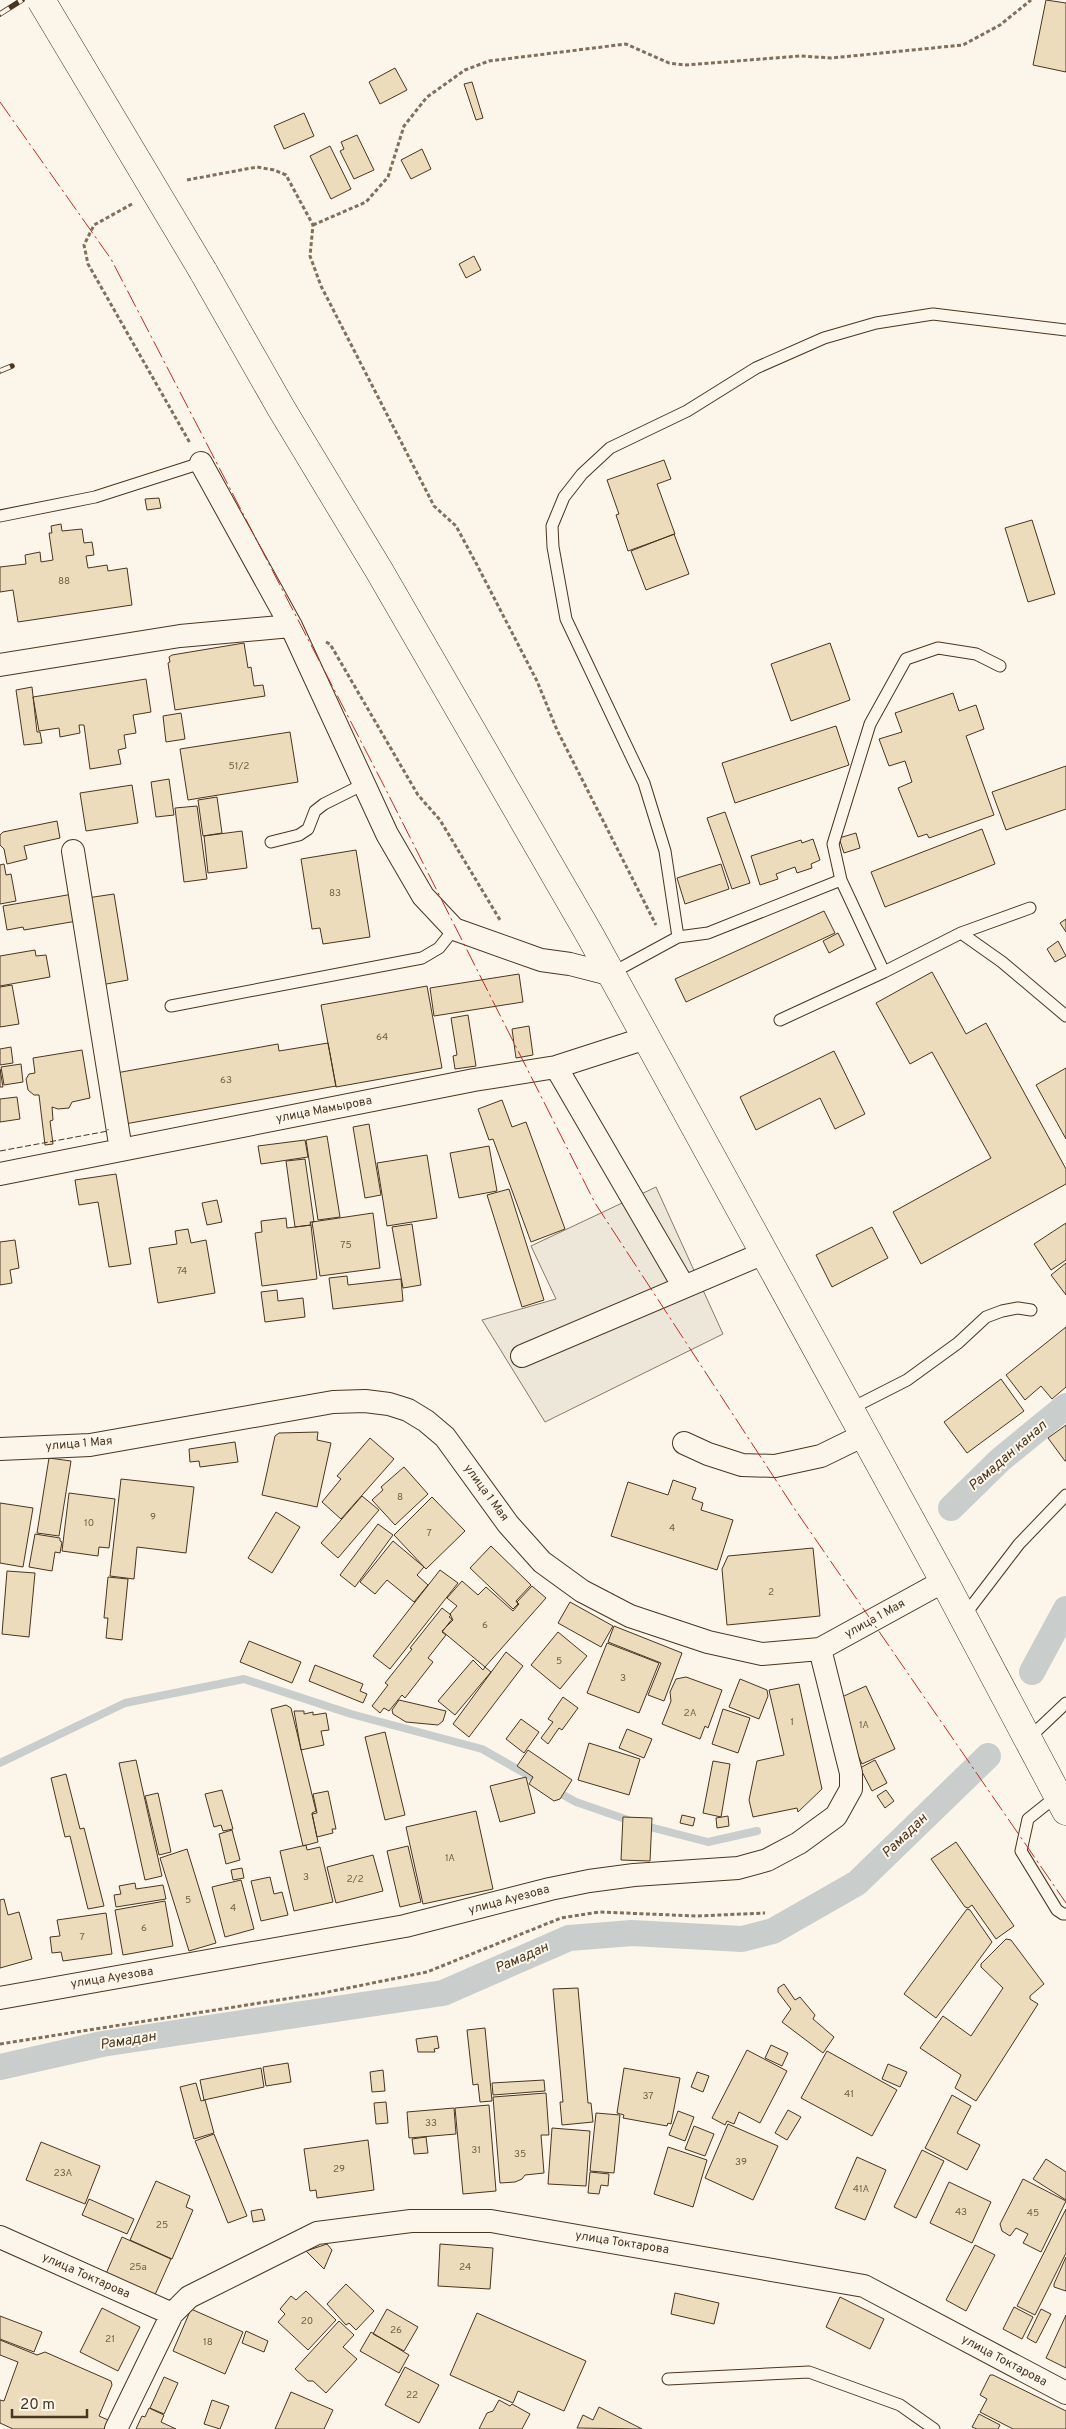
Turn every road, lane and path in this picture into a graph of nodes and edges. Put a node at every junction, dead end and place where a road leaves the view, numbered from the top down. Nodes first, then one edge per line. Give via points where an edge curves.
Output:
1 (41, 0) edge
2 (1031, 0) edge
3 (187, 180) dead end
4 (132, 204) dead end
5 (313, 225) junction
6 (1066, 330) edge
7 (202, 463) junction
8 (0, 516) edge
9 (291, 626) junction
10 (0, 665) edge
11 (1000, 666) dead end
12 (364, 784) junction
13 (271, 842) dead end
14 (73, 851) dead end
15 (840, 880) junction
16 (1030, 908) dead end
17 (454, 929) junction
18 (962, 933) junction
19 (678, 937) junction
20 (665, 943) junction
21 (518, 953) junction
22 (884, 972) junction
23 (610, 974) junction
24 (171, 1006) dead end
25 (1066, 1016) edge
26 (780, 1020) dead end
27 (646, 1038) junction
28 (556, 1067) junction
29 (121, 1150) junction
30 (0, 1174) edge
31 (764, 1253) junction
32 (684, 1287) junction
33 (1031, 1310) dead end
34 (522, 1356) dead end
35 (850, 1409) junction
36 (864, 1435) junction
37 (684, 1443) dead end
38 (0, 1449) edge
39 (1066, 1495) edge
40 (944, 1581) junction
41 (963, 1618) junction
42 (820, 1649) junction
43 (1066, 1703) edge
44 (1028, 1739) junction
45 (1062, 1803) edge
46 (765, 1913) dead end
47 (1066, 1914) edge
48 (0, 1998) edge
49 (0, 2044) edge
50 (0, 2238) edge
51 (172, 2314) junction
52 (668, 2379) dead end
53 (1066, 2393) edge
54 (116, 2429) edge
55 (934, 2429) edge

1 - 23 highway, bridge via 380,572
2 - 5 path via 1000,25 963,45 831,58 791,56 685,65 669,63 626,44 489,61 465,70 427,97 404,126 388,176 366,202
3 - 5 path via 257,167 274,170 286,175
4 - 7 path via 94,225 84,245 88,264
5 - 20 path via 310,256 321,286 434,506 456,526 476,563
6 - 19 lane via 933,314 876,323 824,338 756,368 687,411 610,448 582,474 564,497 552,526 566,619 644,783 666,851
7 - 8 lane via 95,497
7 - 9 street
9 - 10 street via 180,636
9 - 12 street
9 - 21 path via 330,644 418,795 440,820
11 - 15 lane via 976,654 938,648 906,659 870,724 833,844
12 - 13 lane via 315,811 308,829 299,835
12 - 17 street via 387,834 423,896
14 - 29 street
15 - 19 lane via 708,933
15 - 22 lane
16 - 18 lane
17 - 21 street
17 - 24 lane via 439,948 422,958
18 - 22 lane
18 - 25 lane
19 - 20 lane
20 - 23 lane
21 - 23 street
22 - 26 lane
23 - 27 highway
27 - 28 street, улица Мамырова
27 - 31 highway
28 - 29 street, улица Мамырова via 474,1080
28 - 32 street
29 - 30 street, улица Мамырова
31 - 32 street
31 - 35 highway
32 - 34 street
33 - 35 lane via 1002,1311 986,1317 958,1343 908,1380
35 - 36 highway
36 - 37 street via 821,1456 775,1466 742,1465
36 - 40 highway
38 - 42 street, улица 1 Мая via 90,1445 333,1402 389,1404 414,1413 445,1436 508,1524 542,1562 582,1591 630,1616 708,1642 762,1654
39 - 41 lane via 1019,1544
40 - 41 highway
40 - 42 street, улица 1 Мая
41 - 44 highway
42 - 48 street, улица Ауезова via 851,1773 851,1789 836,1816 799,1843 768,1860 738,1868 589,1881 405,1926
43 - 44 lane
44 - 45 highway
45 - 47 lane via 1028,1819 1021,1851 1057,1910
46 - 49 path via 698,1916 599,1912 561,1918 427,1972 323,1993
50 - 51 street, улица Токтарова
51 - 53 street, улица Токтарова via 189,2297 317,2233 411,2221 491,2220 864,2286
51 - 54 street, улица Токтарова
52 - 55 lane via 808,2372 900,2405

